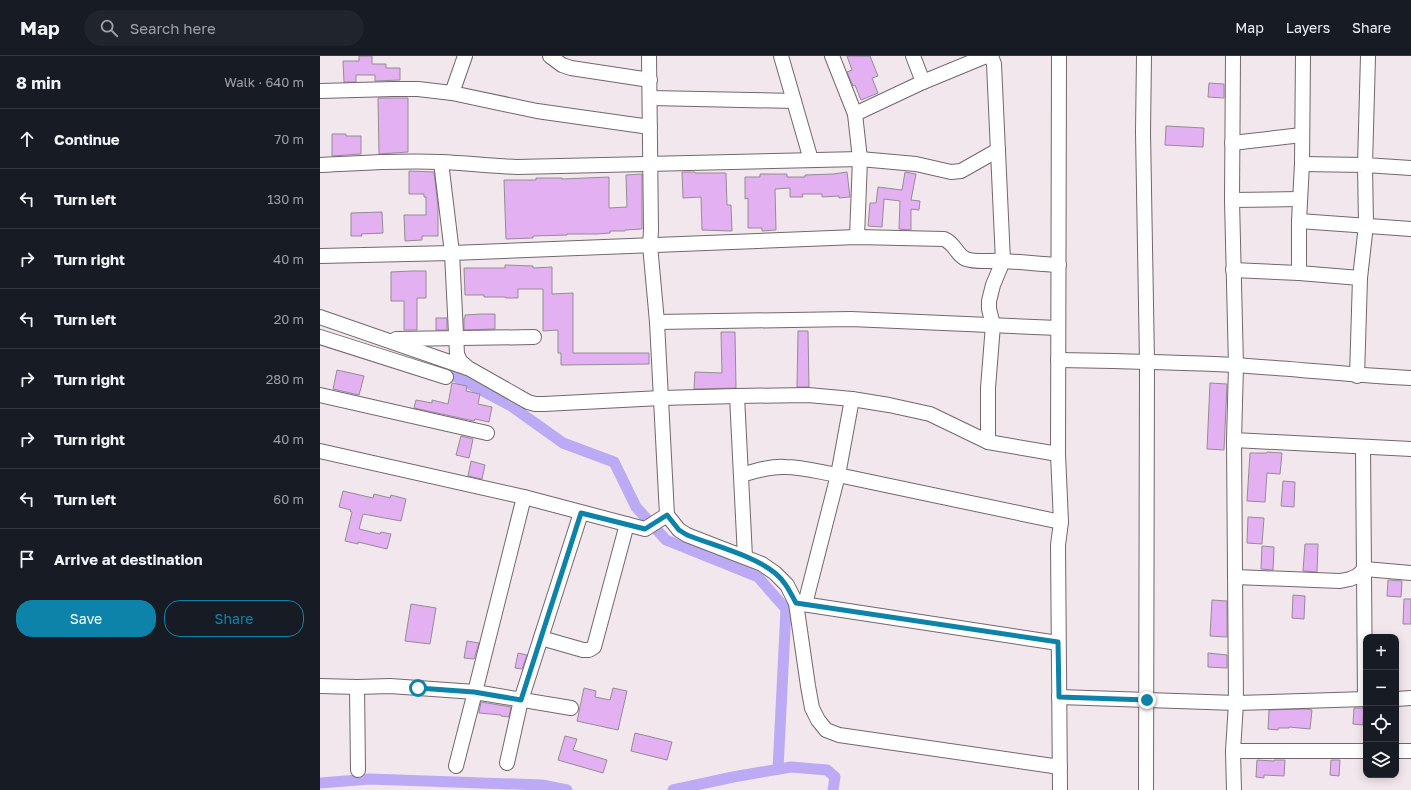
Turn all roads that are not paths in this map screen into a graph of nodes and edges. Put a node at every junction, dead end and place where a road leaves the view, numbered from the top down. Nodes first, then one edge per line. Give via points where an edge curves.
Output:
1 (465, 56) edge
2 (550, 56) edge
3 (649, 56) edge
4 (781, 56) edge
5 (832, 56) edge
6 (913, 56) edge
7 (1059, 56) edge
8 (1144, 56) edge
9 (1233, 56) edge
10 (1303, 56) edge
11 (1368, 56) edge
12 (992, 58) edge
13 (650, 80) junction
14 (923, 82) junction
15 (320, 91) edge
16 (452, 93) junction
17 (650, 98) junction
18 (794, 101) junction
19 (855, 114) junction
20 (650, 127) junction
21 (1302, 135) junction
22 (1232, 143) junction
23 (998, 150) junction
24 (860, 159) junction
25 (811, 160) junction
26 (441, 162) junction
27 (1302, 164) junction
28 (320, 165) edge
29 (651, 165) junction
30 (1365, 165) junction
31 (1411, 168) edge
32 (1300, 199) junction
33 (1232, 200) junction
34 (1299, 220) junction
35 (1366, 225) junction
36 (1411, 229) edge
37 (857, 238) junction
38 (650, 245) junction
39 (452, 253) junction
40 (320, 256) edge
41 (1003, 261) junction
42 (1058, 265) junction
43 (1233, 270) junction
44 (1299, 273) junction
45 (1360, 278) junction
46 (320, 317) edge
47 (657, 322) junction
48 (993, 325) junction
49 (1058, 328) junction
50 (320, 337) edge
51 (534, 337) dead end
52 (455, 338) junction
53 (385, 339) junction
54 (1058, 360) junction
55 (1147, 361) junction
56 (1236, 366) junction
57 (468, 368) junction
58 (1357, 376) junction
59 (446, 377) dead end
60 (1411, 378) edge
61 (320, 394) edge
62 (737, 396) junction
63 (661, 398) junction
64 (852, 399) junction
65 (488, 433) dead end
66 (1234, 440) junction
67 (988, 442) junction
68 (1363, 447) junction
69 (1411, 449) edge
70 (320, 451) edge
71 (1058, 454) junction
72 (741, 475) junction
73 (838, 475) junction
74 (524, 497) junction
75 (581, 513) junction
76 (665, 517) junction
77 (1061, 522) junction
78 (627, 524) junction
79 (745, 557) junction
80 (1365, 570) junction
81 (1411, 573) edge
82 (1235, 577) junction
83 (800, 603) junction
84 (541, 638) junction
85 (1058, 642) junction
86 (1366, 670) edge
87 (320, 686) edge
88 (357, 688) junction
89 (474, 692) junction
90 (1059, 697) junction
91 (1411, 698) edge
92 (1363, 699) edge
93 (1399, 699) edge
94 (521, 700) junction
95 (1147, 700) junction
96 (1236, 703) junction
97 (571, 708) dead end
98 (1233, 751) junction
99 (1363, 751) edge
100 (1399, 751) edge
101 (1411, 751) edge
102 (507, 763) dead end
103 (456, 766) dead end
104 (1060, 767) junction
105 (358, 770) dead end
106 (1060, 790) edge
107 (1146, 790) edge
108 (1234, 790) edge

1 - 16 street
2 - 13 street via 571,68
3 - 13 street
4 - 18 street
5 - 19 street
6 - 14 street
7 - 42 street
8 - 55 street
9 - 22 street
10 - 21 street
11 - 30 street
12 - 14 street
12 - 23 street
13 - 17 street
14 - 19 street
15 - 16 street via 418,89
16 - 20 street via 537,111
17 - 18 street
17 - 20 street
18 - 25 street
19 - 24 street
20 - 29 street
21 - 22 street
21 - 27 street
22 - 33 street
23 - 24 street via 961,171
23 - 41 street
24 - 25 street
24 - 37 street
25 - 29 street
26 - 28 street via 388,161
26 - 29 street via 517,167
26 - 39 street
27 - 30 street
27 - 32 street
29 - 38 street
30 - 31 street
30 - 35 street
32 - 33 street
32 - 34 street
33 - 43 street
34 - 35 street
34 - 44 street
35 - 36 street
35 - 45 street
37 - 38 street
37 - 41 street via 944,239 951,242 965,258
38 - 39 street
38 - 47 street
39 - 40 street
39 - 52 street
41 - 42 street
41 - 48 street via 989,301
42 - 49 street
43 - 44 street
43 - 56 street
44 - 45 street
45 - 58 street
46 - 53 street
47 - 48 street via 852,319
47 - 63 street
48 - 49 street
48 - 67 street via 988,388
49 - 54 street
50 - 59 street
51 - 52 street
52 - 53 street
52 - 57 street via 460,361
53 - 57 street
54 - 55 street
54 - 71 street
55 - 56 street
55 - 95 street
56 - 58 street
56 - 66 street
57 - 63 street via 535,404
58 - 60 street
61 - 65 street
62 - 63 street
62 - 64 street via 808,395
62 - 72 street
63 - 76 street
64 - 67 street via 930,414
64 - 73 street
66 - 68 street
66 - 82 street
67 - 71 street
68 - 69 street
68 - 80 street
70 - 74 street
71 - 77 street
72 - 73 street via 784,467
72 - 79 street
73 - 77 street
73 - 83 street
74 - 75 street
74 - 89 street
75 - 78 street
75 - 84 street
76 - 78 street via 645,529
76 - 79 street via 687,535
77 - 85 street via 1058,545
78 - 84 street via 594,647 583,650
79 - 83 street via 775,573
80 - 81 street
80 - 82 street via 1350,580 1340,581
80 - 86 street
82 - 96 street
83 - 85 street
83 - 104 street via 812,708 826,730 839,735
84 - 94 street
85 - 90 street
87 - 88 street
88 - 89 street via 390,686
88 - 105 street
89 - 94 street
89 - 103 street
90 - 95 street
90 - 104 street
91 - 93 street
92 - 96 street
94 - 97 street
94 - 102 street
95 - 96 street
95 - 107 street
96 - 98 street
98 - 99 street
98 - 108 street
100 - 101 street
104 - 106 street

